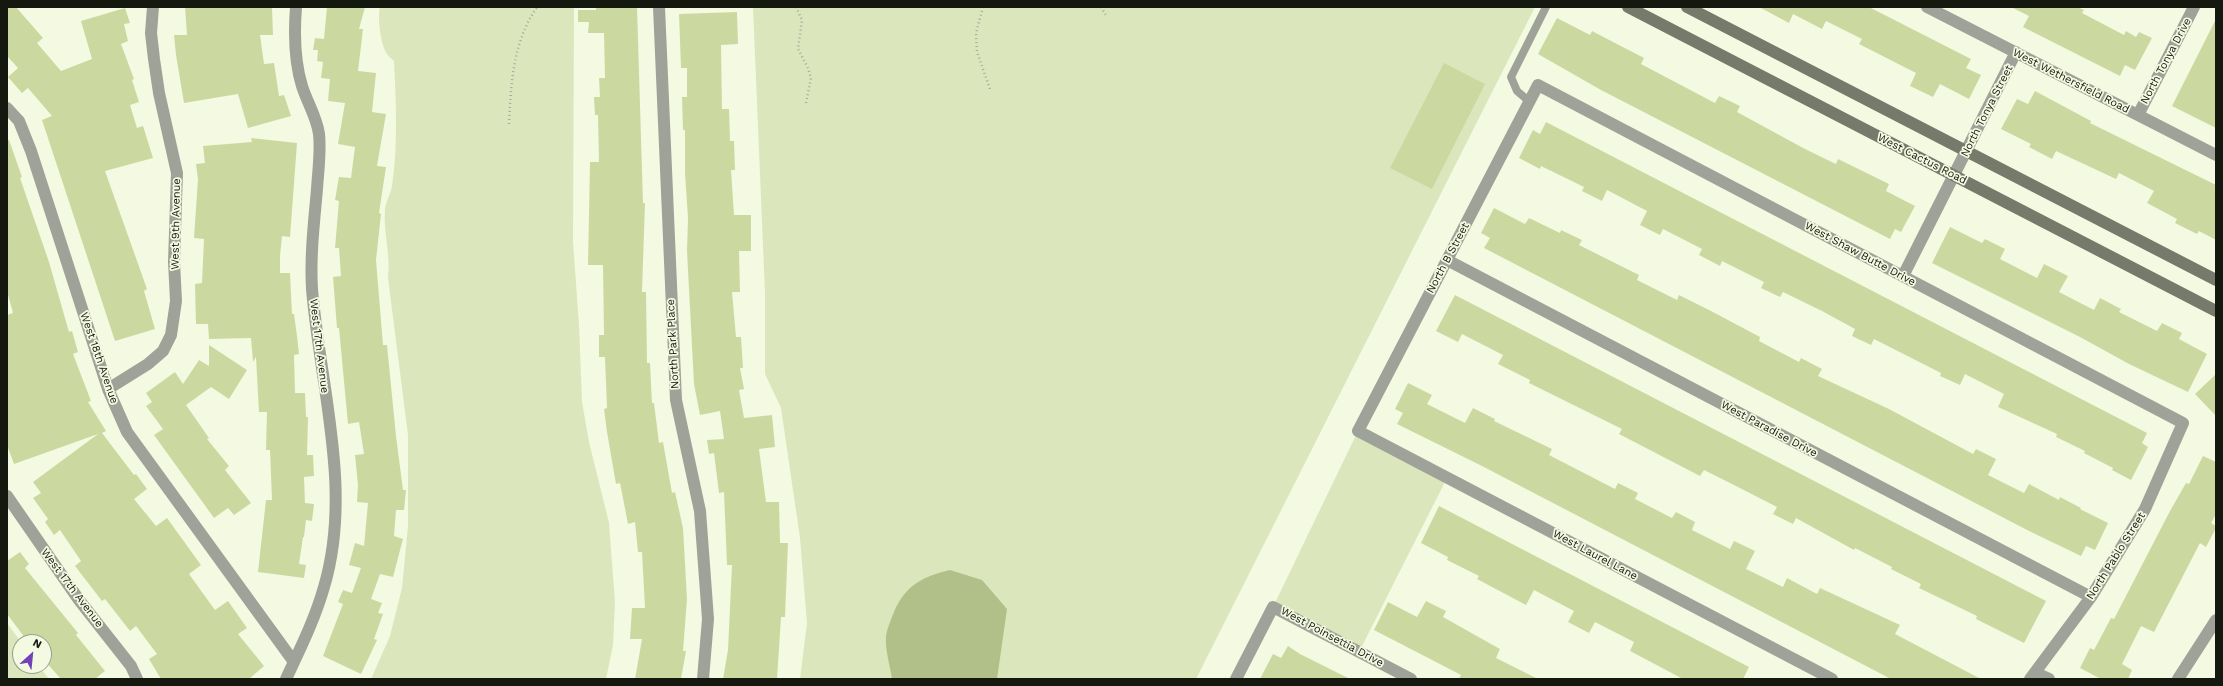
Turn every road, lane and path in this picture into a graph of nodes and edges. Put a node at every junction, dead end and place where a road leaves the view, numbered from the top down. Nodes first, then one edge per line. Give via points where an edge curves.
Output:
1 (153, 7) edge
2 (296, 7) edge
3 (537, 7) edge
4 (659, 7) edge
5 (796, 7) edge
6 (983, 7) edge
7 (1101, 7) edge
8 (1546, 7) edge
9 (1628, 7) edge
10 (1687, 7) edge
11 (1927, 7) edge
12 (2194, 7) edge
13 (1107, 17) dead end
14 (2016, 52) junction
15 (1538, 85) joint
16 (990, 89) dead end
17 (1530, 102) junction
18 (806, 103) dead end
19 (7, 108) edge
20 (2138, 115) junction
21 (509, 124) dead end
22 (1966, 152) junction
23 (2216, 155) edge
24 (1954, 176) junction
25 (1447, 260) junction
26 (1903, 276) junction
27 (2216, 280) edge
28 (2216, 311) edge
29 (108, 389) junction
30 (2183, 423) joint
31 (1358, 431) joint
32 (7, 496) edge
33 (2091, 597) junction
34 (2216, 620) edge
35 (294, 662) junction
36 (2033, 676) edge
37 (137, 679) edge
38 (286, 679) edge
39 (703, 679) edge
40 (1236, 679) edge
41 (1411, 679) edge
42 (1832, 679) edge
43 (2049, 679) edge
44 (2178, 679) edge

1 - 29 street, West 9th Avenue via 151,33 154,59 177,173 174,262 176,301 171,335 163,351 148,364
2 - 35 street, West 17th Avenue via 296,57 302,85 319,134 311,253 312,289 335,472 335,505 333,542 325,586
3 - 21 path via 517,45 510,87
4 - 39 street, North Park Place via 676,400 700,512 708,619
5 - 18 path via 802,20 798,49 811,78
6 - 16 path via 976,33 977,52
7 - 13 path
8 - 17 lane via 1511,77 1516,91
9 - 24 street, West Cactus Road
10 - 22 street
11 - 14 street, West Wethersfield Road
12 - 20 street, North Tonya Drive
14 - 20 street, West Wethersfield Road
14 - 22 street, North Tonya Street
15 - 17 street, North B Street
15 - 26 street, West Shaw Butte Drive
17 - 25 street, North B Street
19 - 29 street, West 18th Avenue via 19,121 32,151
20 - 23 street, West Wethersfield Road
22 - 24 street, North Tonya Street
22 - 27 street
24 - 26 street, North Tonya Street
24 - 28 street, West Cactus Road
25 - 31 street, North B Street
25 - 33 street, West Paradise Drive
26 - 30 street, West Shaw Butte Drive
29 - 35 street, West 18th Avenue via 127,432
30 - 33 street, North Pablo Street via 2145,509
31 - 42 street, West Laurel Lane
32 - 37 street, West 17th Avenue via 74,594 131,666
33 - 36 street, North Pablo Street
34 - 44 street
35 - 38 street, West 17th Avenue
36 - 43 street
40 - 41 street, West Poinsettia Drive via 1273,607

